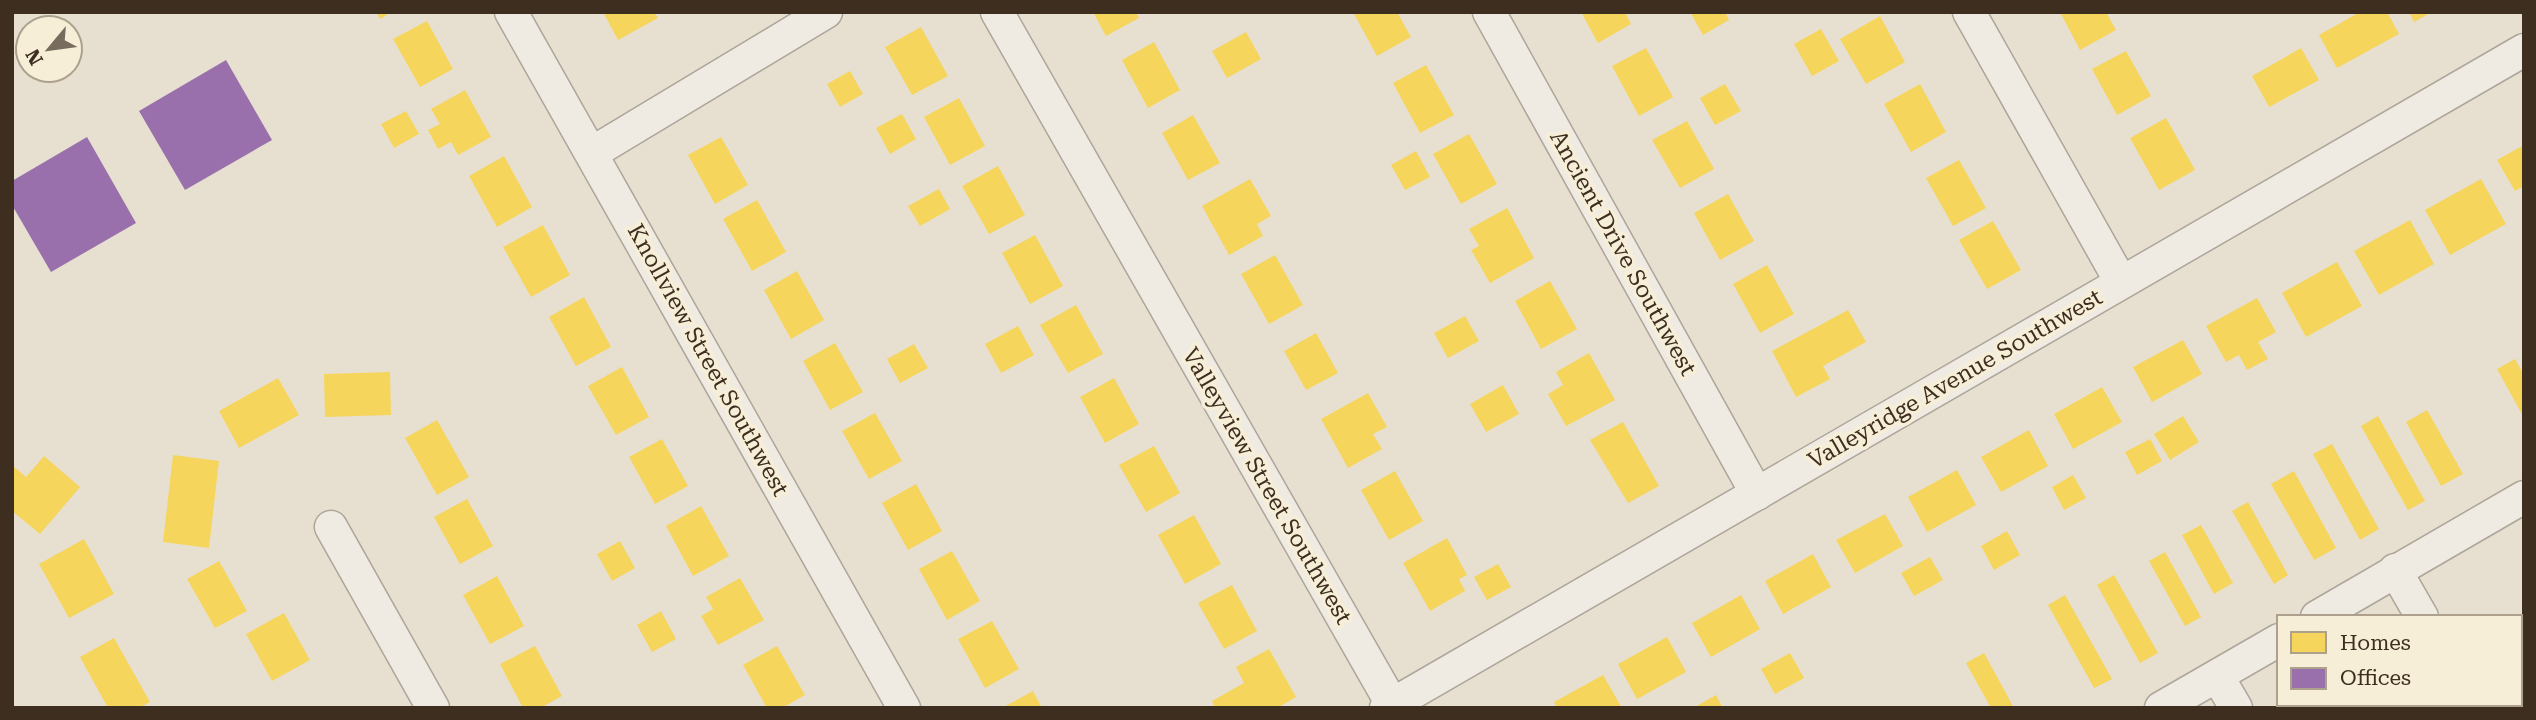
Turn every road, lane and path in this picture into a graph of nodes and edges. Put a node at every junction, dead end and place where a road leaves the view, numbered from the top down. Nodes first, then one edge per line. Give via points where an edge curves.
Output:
1 (511, 12) edge
2 (826, 12) edge
3 (997, 12) edge
4 (1489, 12) edge
5 (1969, 12) edge
6 (2524, 50) edge
7 (592, 153) junction
8 (2121, 282) junction
9 (1757, 494) junction
10 (2524, 497) edge
11 (331, 527) dead end
12 (2395, 569) junction
13 (2320, 615) edge
14 (2420, 615) edge
15 (2277, 641) edge
16 (2218, 677) junction
17 (1389, 706) edge
18 (433, 708) edge
19 (904, 708) edge
20 (2161, 708) edge
21 (2236, 708) edge

1 - 7 street, Knollview Street Southwest
2 - 7 street
3 - 17 street, Valleyview Street Southwest
4 - 9 street, Ancient Drive Southwest
5 - 8 street
6 - 8 street, Valleyridge Avenue Southwest
7 - 19 street, Knollview Street Southwest
8 - 9 street, Valleyridge Avenue Southwest
9 - 17 street, Valleyridge Avenue Southwest
10 - 12 street
11 - 18 street
12 - 13 street
12 - 14 street
15 - 16 street
16 - 20 street
16 - 21 street

